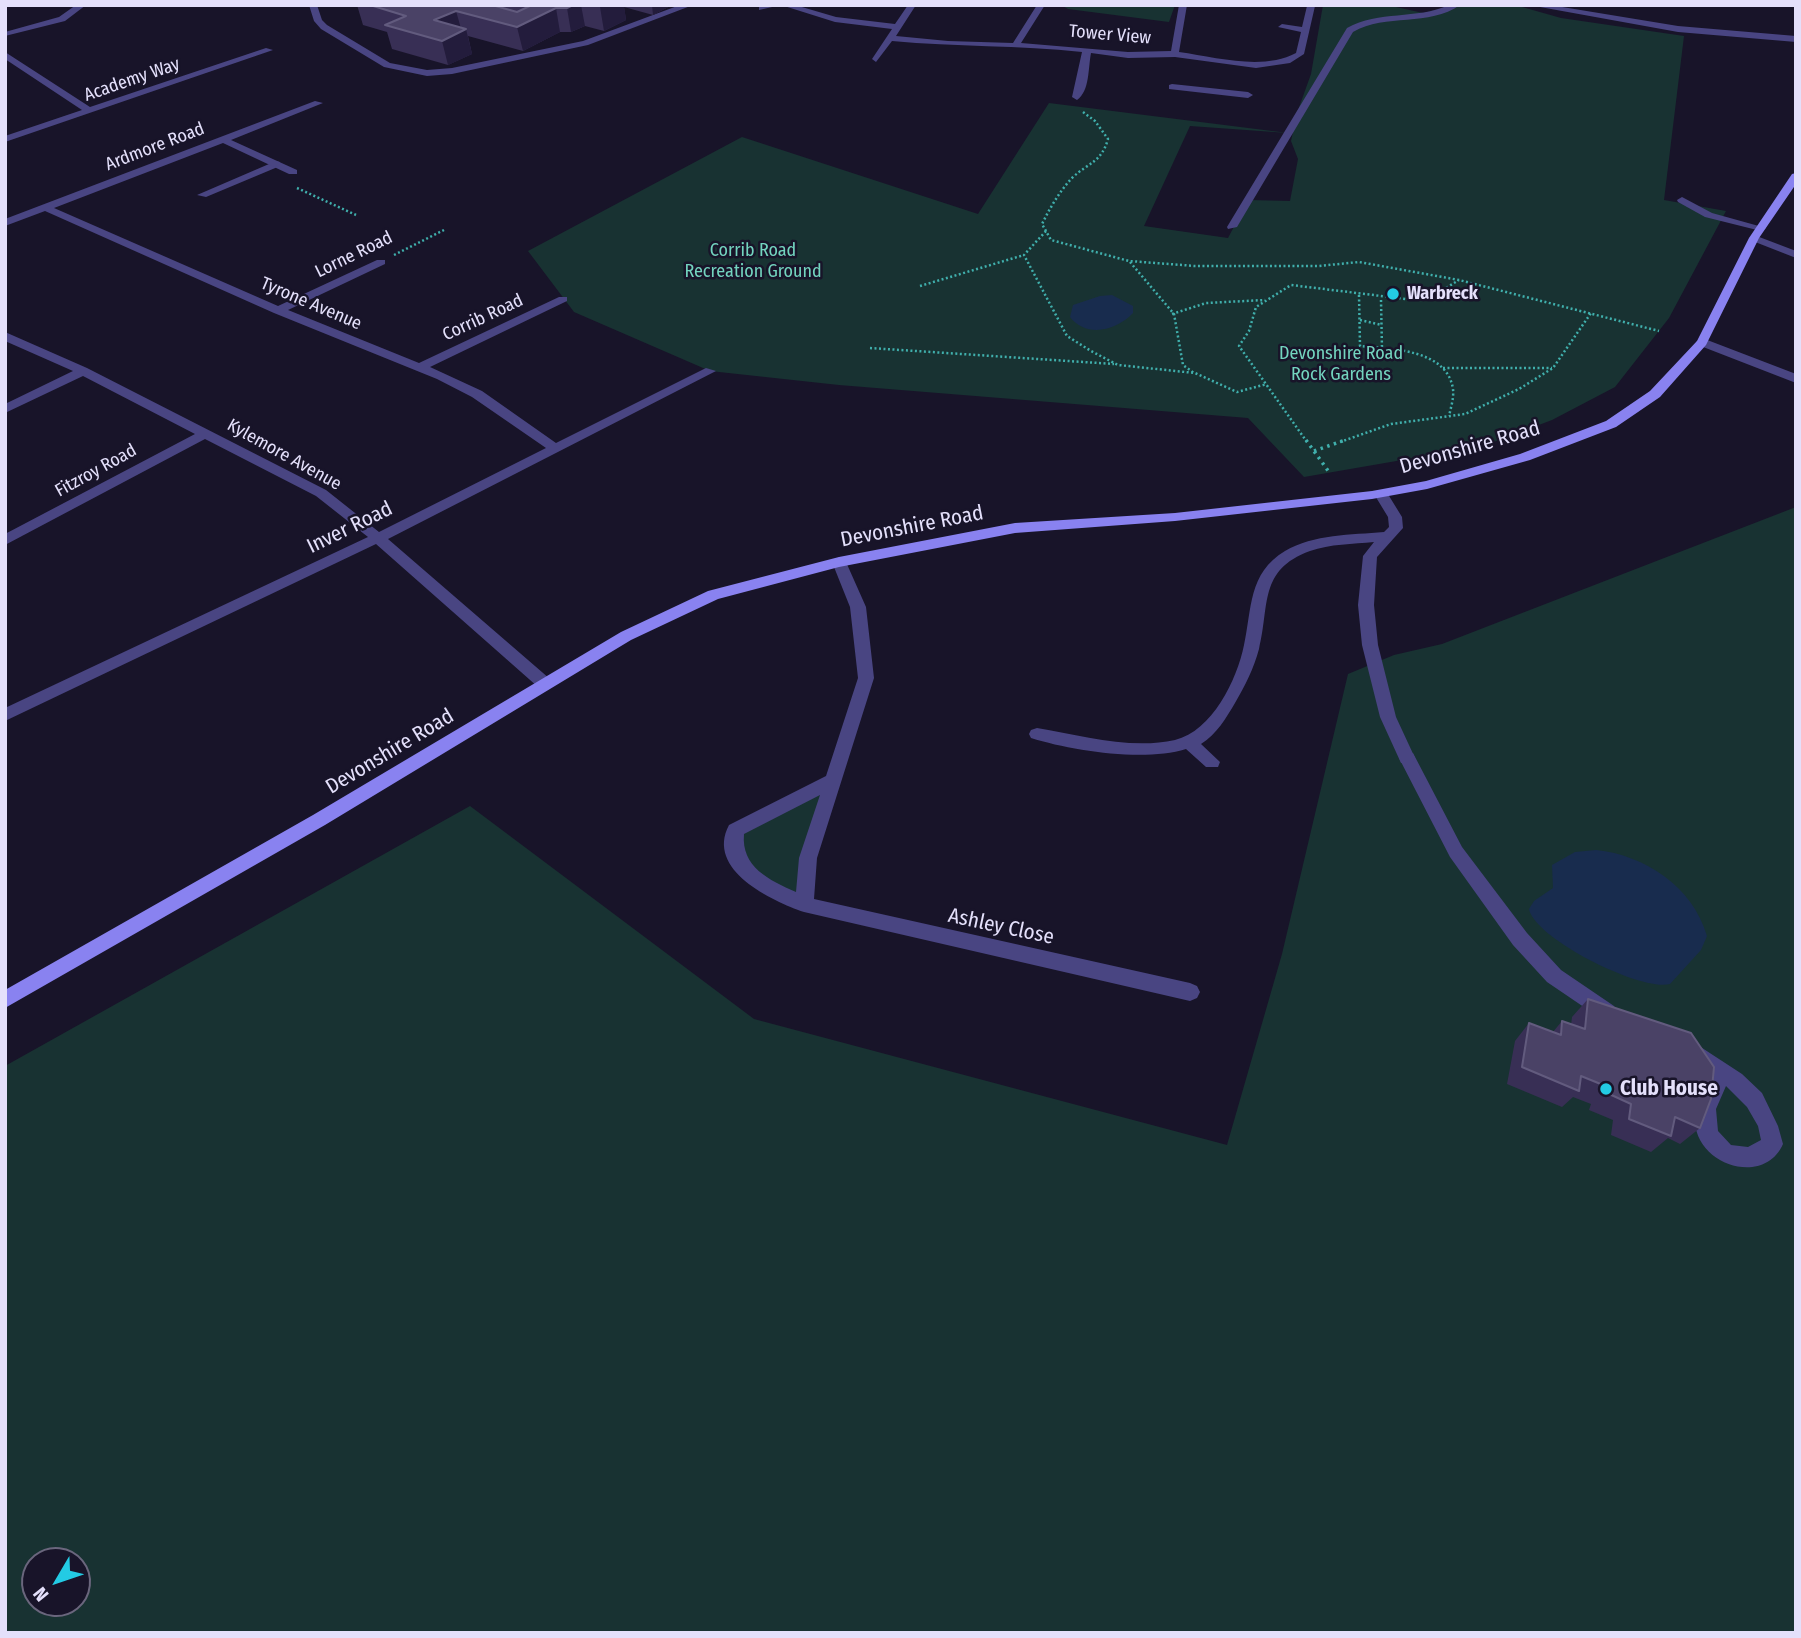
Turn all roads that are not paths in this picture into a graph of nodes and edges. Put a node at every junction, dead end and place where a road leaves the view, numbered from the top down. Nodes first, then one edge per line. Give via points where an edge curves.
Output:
1 (82, 5) edge
2 (313, 5) edge
3 (689, 5) edge
4 (777, 5) edge
5 (785, 5) edge
6 (912, 5) edge
7 (1041, 5) edge
8 (1183, 5) edge
9 (1456, 5) edge
10 (1533, 5) edge
11 (1311, 6) edge
12 (762, 8) dead end
13 (51, 15) dead end
14 (62, 19) junction
15 (896, 27) junction
16 (1282, 27) dead end
17 (1306, 30) junction
18 (6, 31) edge
19 (890, 38) junction
20 (1796, 39) edge
21 (1015, 46) junction
22 (269, 50) dead end
23 (1087, 50) junction
24 (1175, 54) junction
25 (5, 55) edge
26 (876, 59) dead end
27 (1230, 78) junction
28 (1172, 87) dead end
29 (1248, 95) dead end
30 (1075, 101) road end
31 (318, 103) dead end
32 (90, 111) junction
33 (5, 139) edge
34 (224, 140) junction
35 (276, 164) junction
36 (293, 172) road end
37 (1796, 176) edge
38 (202, 195) dead end
39 (1682, 200) dead end
40 (46, 208) junction
41 (5, 223) edge
42 (1232, 227) dead end
43 (1758, 233) junction
44 (1796, 255) edge
45 (381, 262) road end
46 (563, 299) dead end
47 (278, 310) junction
48 (5, 336) edge
49 (1702, 342) junction
50 (418, 368) junction
51 (83, 371) junction
52 (710, 371) dead end
53 (1796, 379) edge
54 (5, 409) edge
55 (205, 433) junction
56 (554, 448) junction
57 (1381, 494) junction
58 (1384, 537) junction
59 (378, 538) junction
60 (5, 540) edge
61 (839, 562) junction
62 (544, 683) junction
63 (5, 715) edge
64 (1037, 734) dead end
65 (1188, 742) junction
66 (1213, 762) dead end
67 (835, 779) junction
68 (804, 904) junction
69 (1190, 992) dead end
70 (5, 1000) edge
71 (1620, 1022) edge
72 (1679, 1045) edge
73 (1722, 1073) dead end

1 - 14 street
2 - 3 street via 324,27 387,65 427,73 585,43
4 - 12 street
5 - 15 street via 835,19
6 - 15 street
7 - 21 street
8 - 24 street
9 - 42 street via 1440,12 1374,20 1350,30
10 - 20 street via 1678,29
11 - 17 street, Tower View
13 - 14 street
14 - 18 street
15 - 19 street
16 - 17 street
17 - 27 street, Tower View via 1302,50 1295,58
19 - 21 street, Tower View
19 - 26 street
21 - 23 street, Tower View
22 - 32 street, Academy Way
23 - 24 street, Tower View
23 - 30 street via 1084,83
24 - 27 street, Tower View
25 - 32 street
27 - 28 street
27 - 29 street
31 - 34 street, Ardmore Road
32 - 33 street, Academy Way
34 - 35 street
34 - 40 street, Ardmore Road
35 - 36 street
35 - 38 street
37 - 43 main road, Devonshire Road
39 - 43 street via 1689,207
40 - 41 street, Ardmore Road
40 - 47 street, Tyrone Avenue
43 - 44 street
43 - 49 main road, Devonshire Road
45 - 47 street, Lorne Road
46 - 50 street, Corrib Road
47 - 50 street, Tyrone Avenue
48 - 51 street, Kylemore Avenue
49 - 53 street
49 - 57 main road, Devonshire Road via 1655,394 1611,424 1525,457
50 - 56 street, Tyrone Avenue via 478,394
51 - 54 street
51 - 55 street, Kylemore Avenue
52 - 56 street, Inver Road
55 - 59 street, Kylemore Avenue via 321,493
55 - 60 street, Fitzroy Road
56 - 59 street, Inver Road
57 - 58 street via 1395,517 1396,528
57 - 61 main road, Devonshire Road via 1175,517 1015,528
58 - 65 street via 1318,541 1268,575 1254,610 1253,645 1233,691 1207,731
58 - 71 street via 1370,556 1366,605 1370,645 1388,718 1407,758 1456,852 1520,939 1554,976
59 - 62 street, Kylemore Avenue
59 - 63 street, Inver Road
61 - 62 main road, Devonshire Road via 713,595 626,636
61 - 67 street via 858,607 866,678
62 - 70 main road, Devonshire Road via 319,820
64 - 65 street via 1153,750
65 - 66 street
67 - 68 street via 808,858
67 - 68 street, Ashley Close via 735,830 732,844 737,860 758,884
68 - 69 street, Ashley Close
72 - 73 street

